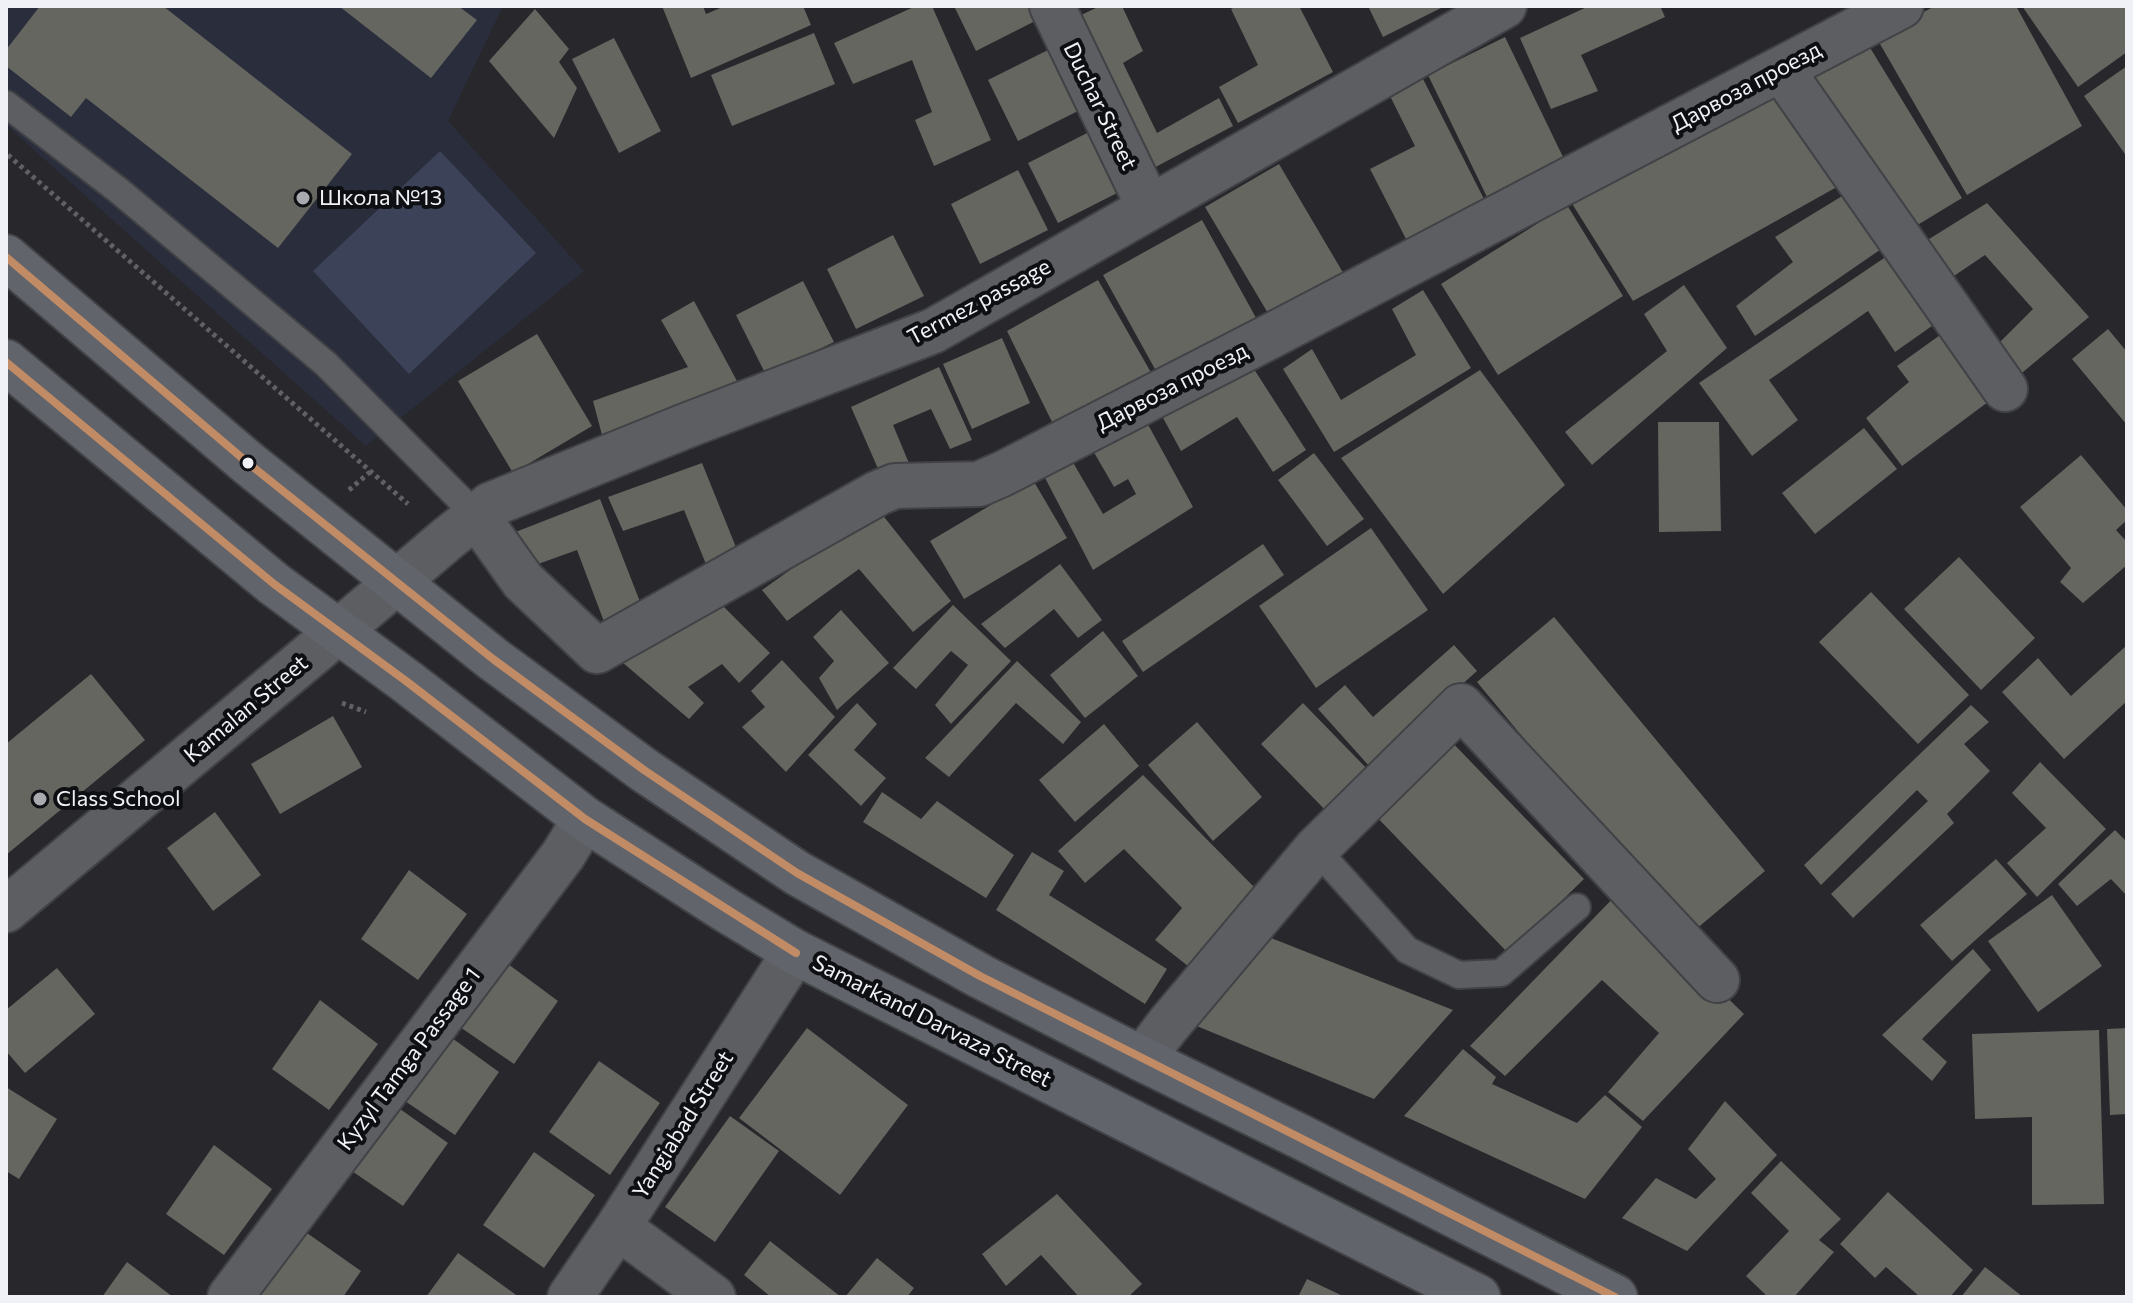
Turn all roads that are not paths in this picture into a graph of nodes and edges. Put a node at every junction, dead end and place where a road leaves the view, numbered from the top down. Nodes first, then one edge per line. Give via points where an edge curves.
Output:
1 (1052, 6) edge
2 (1504, 6) edge
3 (1901, 6) edge
4 (1781, 69) junction
5 (6, 104) edge
6 (1149, 207) junction
7 (6, 257) edge
8 (6, 362) edge
9 (2005, 389) dead end
10 (476, 515) junction
11 (396, 582) junction
12 (339, 631) junction
13 (585, 819) junction
14 (1316, 849) junction
15 (1577, 907) dead end
16 (6, 910) edge
17 (795, 952) junction
18 (1717, 980) dead end
19 (1142, 1059) junction
20 (618, 1227) junction
21 (1454, 1292) edge
22 (230, 1297) edge
23 (570, 1297) edge
24 (713, 1297) edge
25 (1615, 1297) edge

1 - 6 street, Duchar Street
2 - 6 street, Termez passage
3 - 4 street, Дарвоза проезд
4 - 9 street
4 - 10 street, Дарвоза проезд via 1002,474 979,484 895,486 878,493 597,651 523,581
5 - 10 lane via 326,364
6 - 10 street, Termez passage via 933,331 673,430
7 - 11 main road
8 - 12 main road, Samarkand Darvaza Street via 221,542
10 - 11 street, Termez passage
11 - 12 street, Kamalan Street
11 - 19 main road via 644,770 797,873
12 - 13 main road, Samarkand Darvaza Street
12 - 16 street, Kamalan Street
13 - 17 main road, Samarkand Darvaza Street
13 - 22 street, Kyzyl Tamga Passage 1
14 - 15 lane via 1407,950 1459,975 1501,973
14 - 18 street via 1461,706
14 - 19 street
17 - 20 street, Yangiabad Street
17 - 21 main road, Samarkand Darvaza Street
19 - 25 main road
20 - 23 street, Yangiabad Street
20 - 24 street

